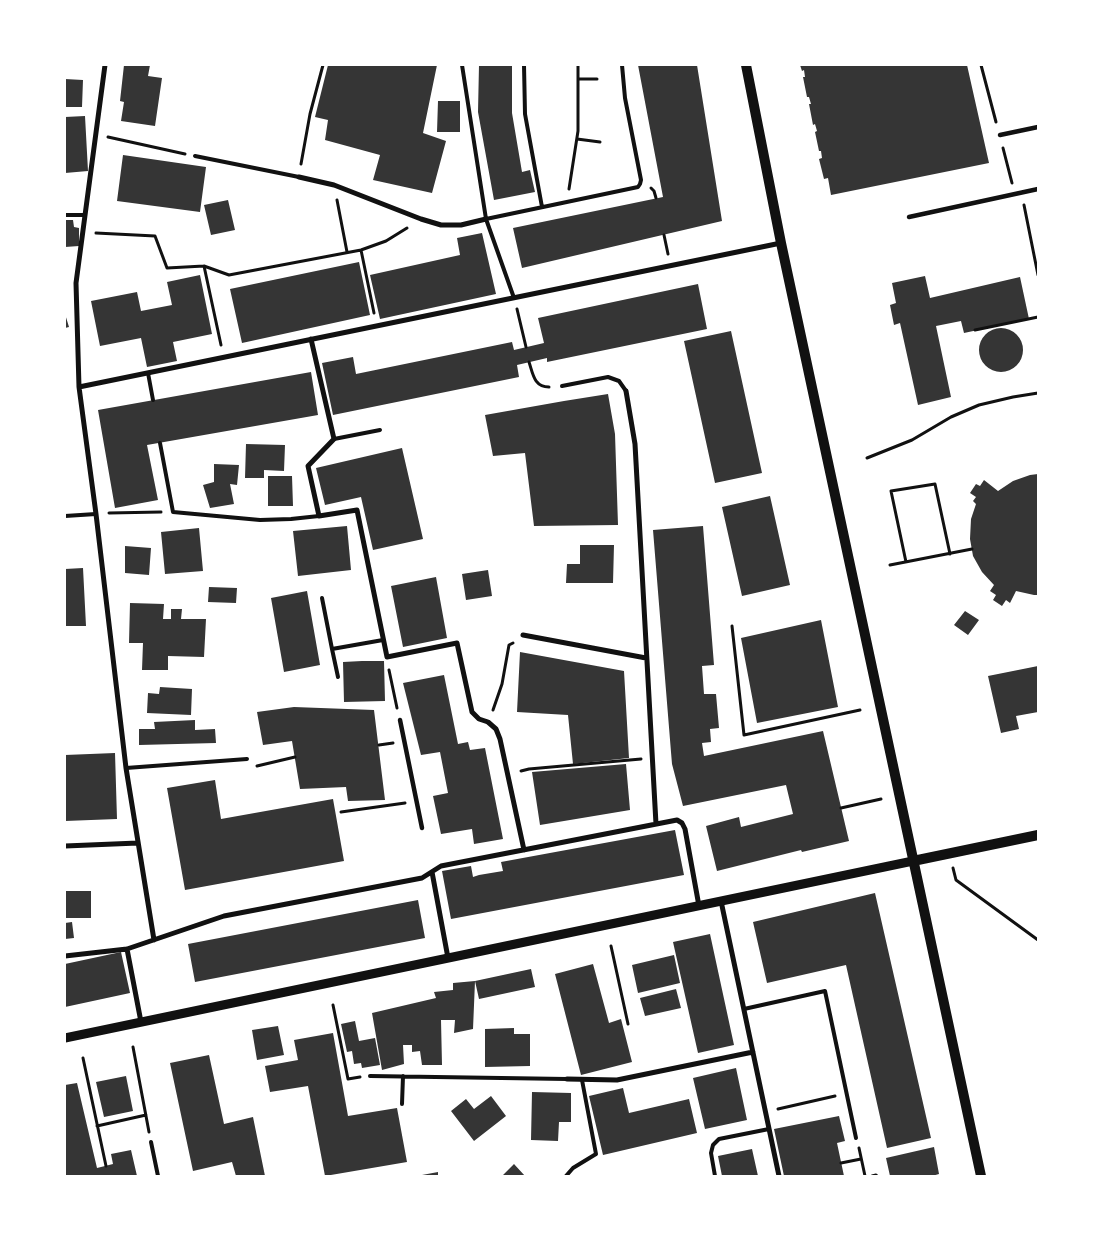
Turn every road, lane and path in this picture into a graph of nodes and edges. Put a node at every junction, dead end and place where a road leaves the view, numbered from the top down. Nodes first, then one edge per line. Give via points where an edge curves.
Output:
1 (105, 65) edge
2 (323, 65) edge
3 (462, 65) edge
4 (524, 65) edge
5 (578, 65) edge
6 (622, 65) edge
7 (746, 65) edge
8 (578, 79) junction
9 (597, 79) dead end
10 (1038, 127) edge
11 (96, 134) junction
12 (1000, 136) dead end
13 (577, 139) junction
14 (600, 142) dead end
15 (196, 156) joint
16 (299, 177) junction
17 (334, 185) junction
18 (568, 189) dead end
19 (1038, 189) edge
20 (1022, 193) junction
21 (542, 207) junction
22 (65, 215) edge
23 (85, 216) junction
24 (909, 217) dead end
25 (421, 220) junction
26 (486, 220) junction
27 (83, 233) junction
28 (781, 243) junction
29 (361, 250) junction
30 (347, 252) junction
31 (204, 266) junction
32 (1038, 275) edge
33 (514, 298) junction
34 (1038, 317) edge
35 (377, 326) junction
36 (975, 330) dead end
37 (311, 339) junction
38 (526, 347) dead end
39 (223, 358) junction
40 (529, 362) dead end
41 (148, 373) junction
42 (562, 386) joint
43 (79, 387) junction
44 (626, 391) joint
45 (1038, 393) edge
46 (153, 400) dead end
47 (380, 430) dead end
48 (334, 439) junction
49 (160, 443) dead end
50 (867, 458) dead end
51 (172, 512) junction
52 (96, 514) junction
53 (65, 516) edge
54 (319, 516) junction
55 (972, 550) dead end
56 (950, 554) junction
57 (906, 562) junction
58 (890, 565) dead end
59 (322, 598) dead end
60 (732, 626) dead end
61 (523, 635) joint
62 (383, 640) junction
63 (332, 649) junction
64 (387, 657) junction
65 (646, 658) junction
66 (338, 677) dead end
67 (860, 710) dead end
68 (400, 720) joint
69 (488, 722) junction
70 (386, 744) dead end
71 (379, 745) dead end
72 (295, 757) dead end
73 (652, 758) junction
74 (247, 759) joint
75 (126, 768) junction
76 (508, 774) junction
77 (881, 799) dead end
78 (417, 801) junction
79 (841, 808) dead end
80 (341, 812) dead end
81 (656, 824) junction
82 (422, 828) dead end
83 (1038, 835) edge
84 (138, 843) junction
85 (65, 846) edge
86 (524, 850) junction
87 (913, 861) junction
88 (432, 872) junction
89 (956, 880) dead end
90 (721, 901) junction
91 (700, 906) junction
92 (154, 940) junction
93 (1038, 940) edge
94 (611, 946) dead end
95 (127, 949) junction
96 (65, 956) edge
97 (448, 958) junction
98 (333, 1006) dead end
99 (744, 1009) junction
100 (141, 1022) junction
101 (628, 1024) dead end
102 (65, 1038) edge
103 (133, 1048) dead end
104 (753, 1052) junction
105 (83, 1058) dead end
106 (370, 1076) joint
107 (403, 1076) junction
108 (567, 1079) joint
109 (582, 1080) junction
110 (847, 1094) junction
111 (402, 1104) dead end
112 (765, 1112) junction
113 (146, 1115) junction
114 (97, 1126) junction
115 (769, 1129) junction
116 (856, 1138) dead end
117 (151, 1142) joint
118 (841, 1163) dead end
119 (106, 1166) dead end
120 (158, 1176) edge
121 (566, 1176) edge
122 (715, 1176) edge
123 (778, 1176) edge
124 (865, 1176) edge
125 (872, 1176) edge
126 (877, 1176) edge
127 (981, 1176) edge

1 - 11 street
2 - 16 path
3 - 26 lane
4 - 21 lane via 525,114
5 - 8 path
6 - 21 lane via 640,184
7 - 28 main road
8 - 9 path
8 - 13 path
10 - 12 street
11 - 15 path
11 - 23 street
13 - 14 path
13 - 18 path
15 - 16 lane
16 - 17 street
17 - 25 street
17 - 30 path
19 - 20 street
20 - 24 street
20 - 32 path
21 - 26 lane
22 - 23 lane
23 - 27 street
25 - 26 street via 461,225
25 - 29 path via 386,241
26 - 33 lane
27 - 31 path via 155,236 167,268
27 - 43 street via 76,282
28 - 33 street
28 - 87 main road
29 - 30 path
29 - 35 path
30 - 31 path via 229,275
31 - 39 path
33 - 35 street
33 - 38 path
34 - 36 path
35 - 37 street
37 - 39 street
37 - 48 street
39 - 41 street
40 - 42 path via 538,384
41 - 43 street
41 - 46 lane
42 - 44 lane via 608,377 619,381
43 - 52 street
44 - 65 street via 635,444
45 - 50 path via 979,405 912,440
47 - 48 lane
48 - 54 street via 308,466
49 - 51 lane
51 - 52 path
51 - 54 lane via 260,520
52 - 53 lane
52 - 75 street
54 - 62 street via 356,510
55 - 56 path
56 - 57 path
56 - 57 path via 935,484 891,492
57 - 58 path
59 - 63 lane
60 - 67 path via 744,735
61 - 65 street
61 - 69 path via 509,646 502,684
62 - 63 lane
62 - 64 street
63 - 66 lane
64 - 68 path
64 - 69 street via 457,642 472,712
65 - 73 street
68 - 78 street
69 - 76 street via 500,739
70 - 71 path
72 - 74 path via 249,769
73 - 76 path via 529,769
73 - 81 street
74 - 75 lane
75 - 84 street
76 - 86 street
77 - 79 path
78 - 80 path
78 - 82 street
81 - 86 street
81 - 91 street via 677,820 682,823
83 - 87 main road
84 - 85 street
84 - 92 street
86 - 88 street via 441,866
87 - 90 street
87 - 127 main road
88 - 92 street via 422,878 224,916
88 - 97 street
89 - 93 path
90 - 91 street
90 - 99 street
91 - 97 street
92 - 95 street
94 - 101 path
95 - 96 street
95 - 100 street
97 - 100 street
98 - 106 path via 348,1079
99 - 104 street
99 - 110 lane via 825,991
100 - 102 street
103 - 113 path
104 - 109 street via 617,1080
104 - 112 street
105 - 114 path
106 - 107 lane
107 - 108 lane
107 - 111 lane
108 - 109 street
109 - 121 lane via 596,1154
110 - 112 path
110 - 116 lane
112 - 115 street
113 - 114 path
113 - 117 path
114 - 119 path
115 - 122 lane via 719,1139 711,1153
115 - 123 street
117 - 120 lane
118 - 124 path via 861,1159
125 - 126 path

